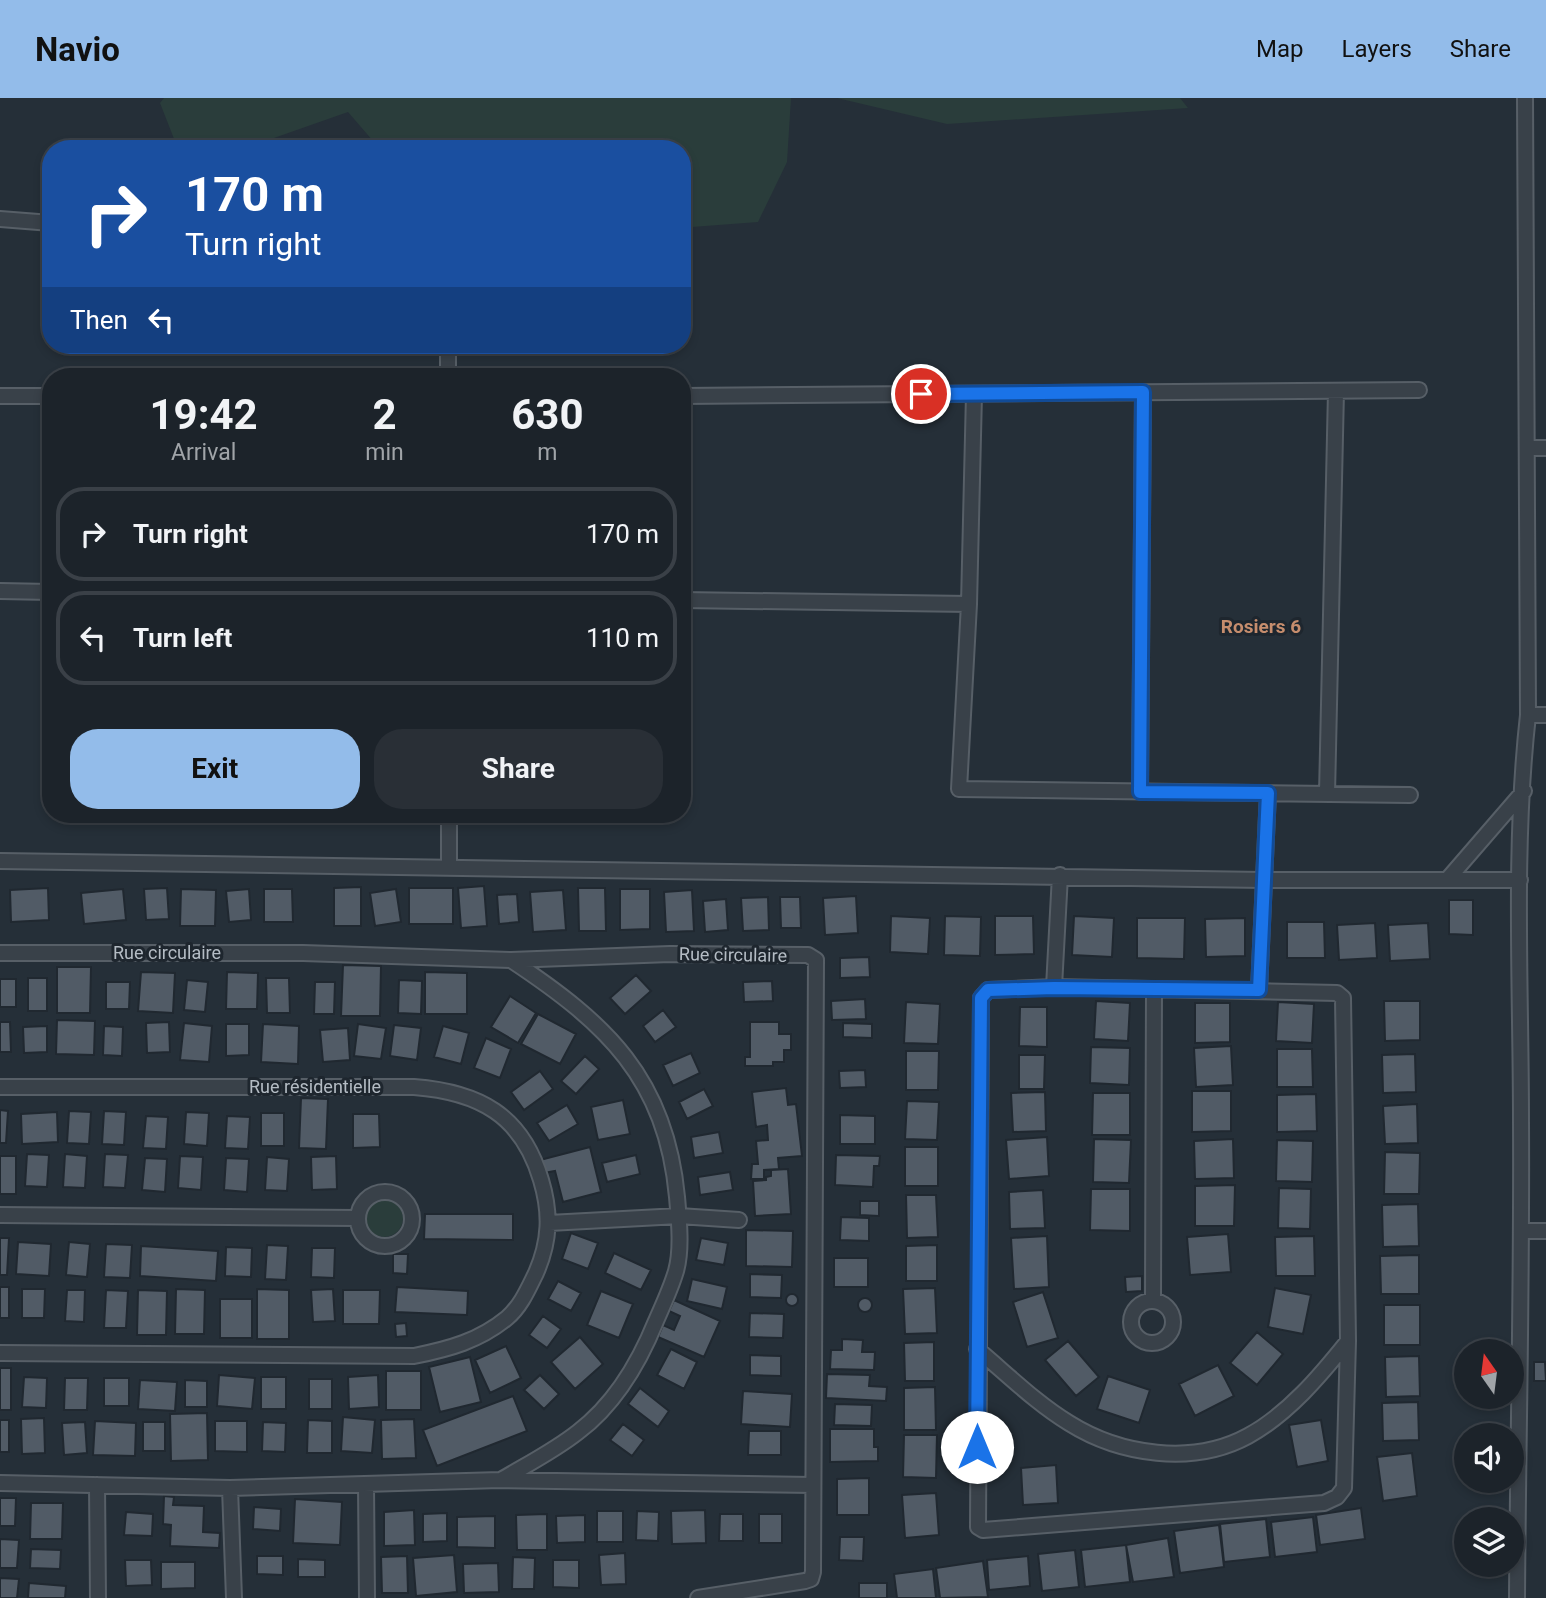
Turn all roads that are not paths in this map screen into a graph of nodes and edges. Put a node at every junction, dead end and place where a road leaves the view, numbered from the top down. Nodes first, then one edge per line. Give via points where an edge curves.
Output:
1 (1525, 98) edge
2 (0, 219) edge
3 (42, 222) edge
4 (1419, 390) dead end
5 (1336, 391) junction
6 (1143, 392) junction
7 (974, 394) junction
8 (0, 396) edge
9 (42, 396) edge
10 (691, 396) edge
11 (1528, 448) junction
12 (1546, 448) edge
13 (0, 591) edge
14 (42, 592) edge
15 (691, 600) edge
16 (969, 604) junction
17 (1528, 715) junction
18 (1546, 715) edge
19 (1524, 791) junction
20 (1140, 792) junction
21 (1268, 793) junction
22 (1328, 794) junction
23 (1410, 795) dead end
24 (449, 823) edge
25 (0, 861) edge
26 (449, 866) junction
27 (1060, 875) junction
28 (1263, 880) junction
29 (1447, 880) junction
30 (1520, 880) junction
31 (0, 953) edge
32 (511, 960) junction
33 (1054, 988) junction
34 (1154, 989) junction
35 (1259, 990) junction
36 (0, 1087) edge
37 (0, 1215) edge
38 (679, 1216) junction
39 (357, 1218) dead end
40 (739, 1220) dead end
41 (549, 1223) junction
42 (1522, 1231) junction
43 (1546, 1231) edge
44 (1153, 1301) dead end
45 (1348, 1341) junction
46 (977, 1349) junction
47 (0, 1353) edge
48 (500, 1480) junction
49 (0, 1483) edge
50 (97, 1485) junction
51 (813, 1485) junction
52 (366, 1486) junction
53 (230, 1488) junction
54 (98, 1598) edge
55 (234, 1598) edge
56 (367, 1598) edge
57 (698, 1598) edge
58 (1517, 1598) edge

1 - 11 street
2 - 3 street
4 - 5 street
5 - 6 street
5 - 22 street
6 - 7 street
6 - 20 street
7 - 10 street
7 - 16 street
8 - 9 street
11 - 12 street
11 - 17 street
13 - 14 street
15 - 16 street
16 - 20 street via 959,789
17 - 18 street
17 - 19 street
19 - 29 street
19 - 30 street
20 - 21 street
21 - 22 street
21 - 28 street
22 - 23 street
24 - 26 street
25 - 26 street
26 - 27 street
27 - 28 street
27 - 33 street
28 - 29 street
28 - 35 street
29 - 30 street
30 - 42 street
31 - 32 street, Rue circulaire via 303,953
32 - 38 street via 584,1013 636,1073 664,1125 674,1162
32 - 51 street, Rue circulaire via 670,954 808,956 816,960
33 - 34 street
33 - 46 street via 988,990 981,998
34 - 35 street
34 - 44 street
35 - 45 street via 1337,993 1343,998
36 - 41 street, Rue résidentielle via 414,1087 458,1094 506,1118 527,1141 544,1189
37 - 39 street
38 - 40 street
38 - 41 street
38 - 48 street via 677,1269 633,1371 578,1432
41 - 47 street, Rue résidentielle via 542,1258 510,1316 467,1343 442,1351 415,1356
42 - 43 street
42 - 58 street
45 - 46 street via 1290,1405 1248,1436 1209,1451 1185,1452 1125,1448 1094,1437 1067,1423
45 - 46 street via 1344,1488 1337,1497 1324,1503 983,1530 977,1521
48 - 51 street
48 - 52 street
49 - 50 street
50 - 53 street
50 - 54 street
51 - 57 street, Rue circulaire via 811,1578
52 - 53 street
52 - 56 street
53 - 55 street

